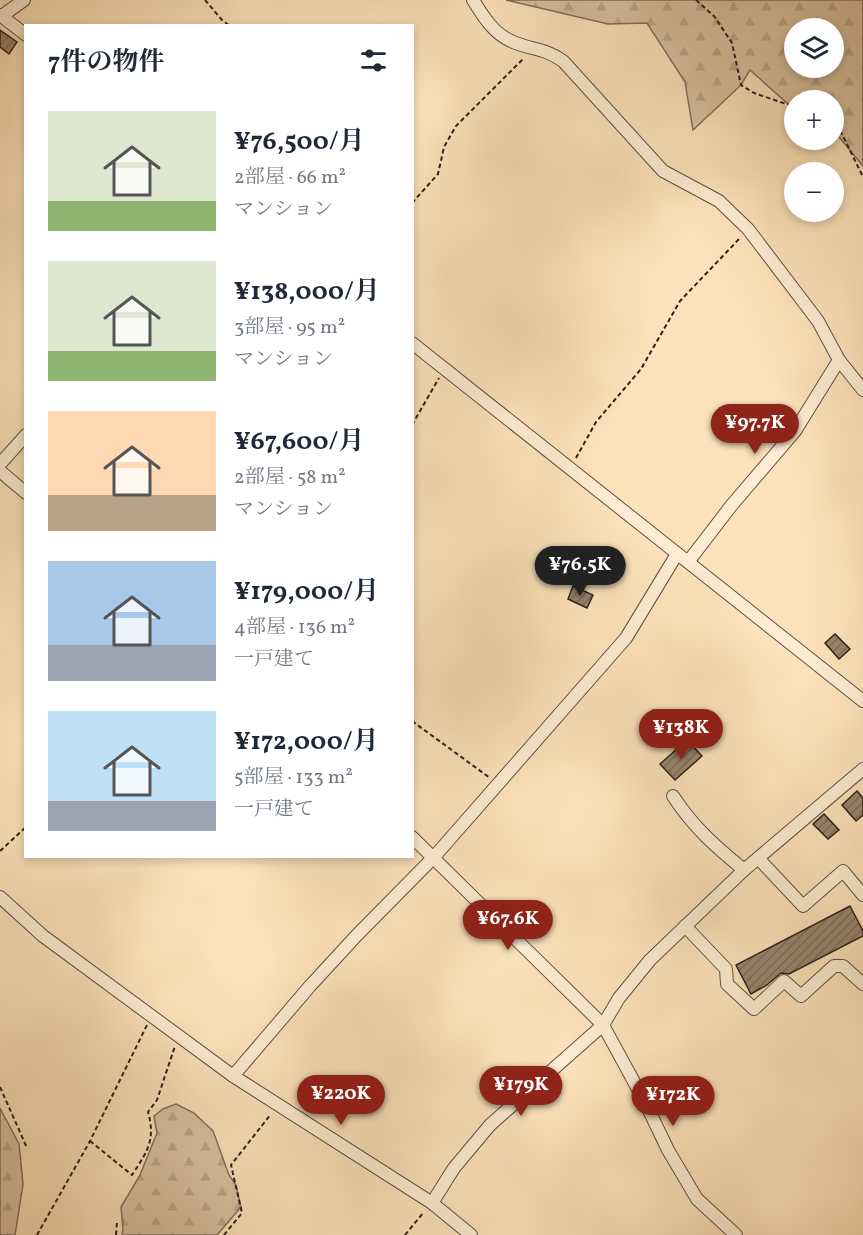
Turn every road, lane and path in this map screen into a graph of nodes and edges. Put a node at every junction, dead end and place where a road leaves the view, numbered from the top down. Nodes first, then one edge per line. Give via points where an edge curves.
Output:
1 (24, 0) edge
2 (205, 0) edge
3 (473, 0) edge
4 (696, 0) edge
5 (1, 15) edge
6 (227, 24) edge
7 (24, 33) edge
8 (535, 47) junction
9 (784, 103) edge
10 (844, 138) edge
11 (863, 177) edge
12 (414, 201) edge
13 (748, 229) junction
14 (414, 345) edge
15 (839, 360) junction
16 (445, 369) junction
17 (863, 390) edge
18 (414, 422) edge
19 (24, 437) edge
20 (0, 464) edge
21 (570, 468) junction
22 (0, 471) edge
23 (24, 491) edge
24 (683, 558) junction
25 (863, 701) edge
26 (414, 722) edge
27 (863, 769) edge
28 (498, 783) junction
29 (673, 796) dead end
30 (24, 829) edge
31 (414, 839) edge
32 (0, 850) edge
33 (434, 856) junction
34 (758, 858) junction
35 (744, 870) junction
36 (863, 895) edge
37 (0, 897) edge
38 (685, 926) junction
39 (863, 984) edge
40 (152, 1015) junction
41 (603, 1025) junction
42 (179, 1035) junction
43 (233, 1076) junction
44 (0, 1087) edge
45 (279, 1104) junction
46 (90, 1141) junction
47 (27, 1148) dead end
48 (432, 1203) junction
49 (117, 1221) dead end
50 (37, 1235) edge
51 (116, 1235) edge
52 (224, 1235) edge
53 (405, 1235) edge
54 (471, 1235) edge
55 (736, 1235) edge

1 - 5 street
2 - 6 path
3 - 8 street via 490,27 510,41
4 - 9 path via 714,16 732,43 741,85
5 - 7 street
8 - 12 path via 456,126 444,147 438,174
8 - 13 street via 563,61 663,171 719,201
10 - 11 path
13 - 15 street via 818,321
13 - 21 path via 680,301 641,369 596,422
14 - 16 street
15 - 17 street
15 - 24 street via 795,431
16 - 18 path
16 - 21 street
19 - 20 street
21 - 24 street
22 - 23 street
24 - 25 street
24 - 28 street via 626,638
26 - 28 path
27 - 34 street
28 - 33 street
29 - 35 street via 706,838
30 - 32 path
31 - 33 street
33 - 41 street
33 - 43 street via 325,969
34 - 35 street
34 - 36 street via 802,906 843,871
35 - 38 street
37 - 40 street via 43,936
38 - 39 street via 726,969 727,984 754,1009 783,981 801,996 834,966 843,966
38 - 41 street via 650,960
40 - 42 street
40 - 46 path
41 - 48 street via 490,1125 454,1168
41 - 55 street via 697,1199
42 - 43 street
42 - 46 path via 157,1100 148,1112 153,1128 148,1150 132,1175
43 - 45 street
44 - 47 path
45 - 48 street
45 - 52 path via 231,1165 242,1213
46 - 50 path
48 - 53 path
48 - 54 street
49 - 51 path

